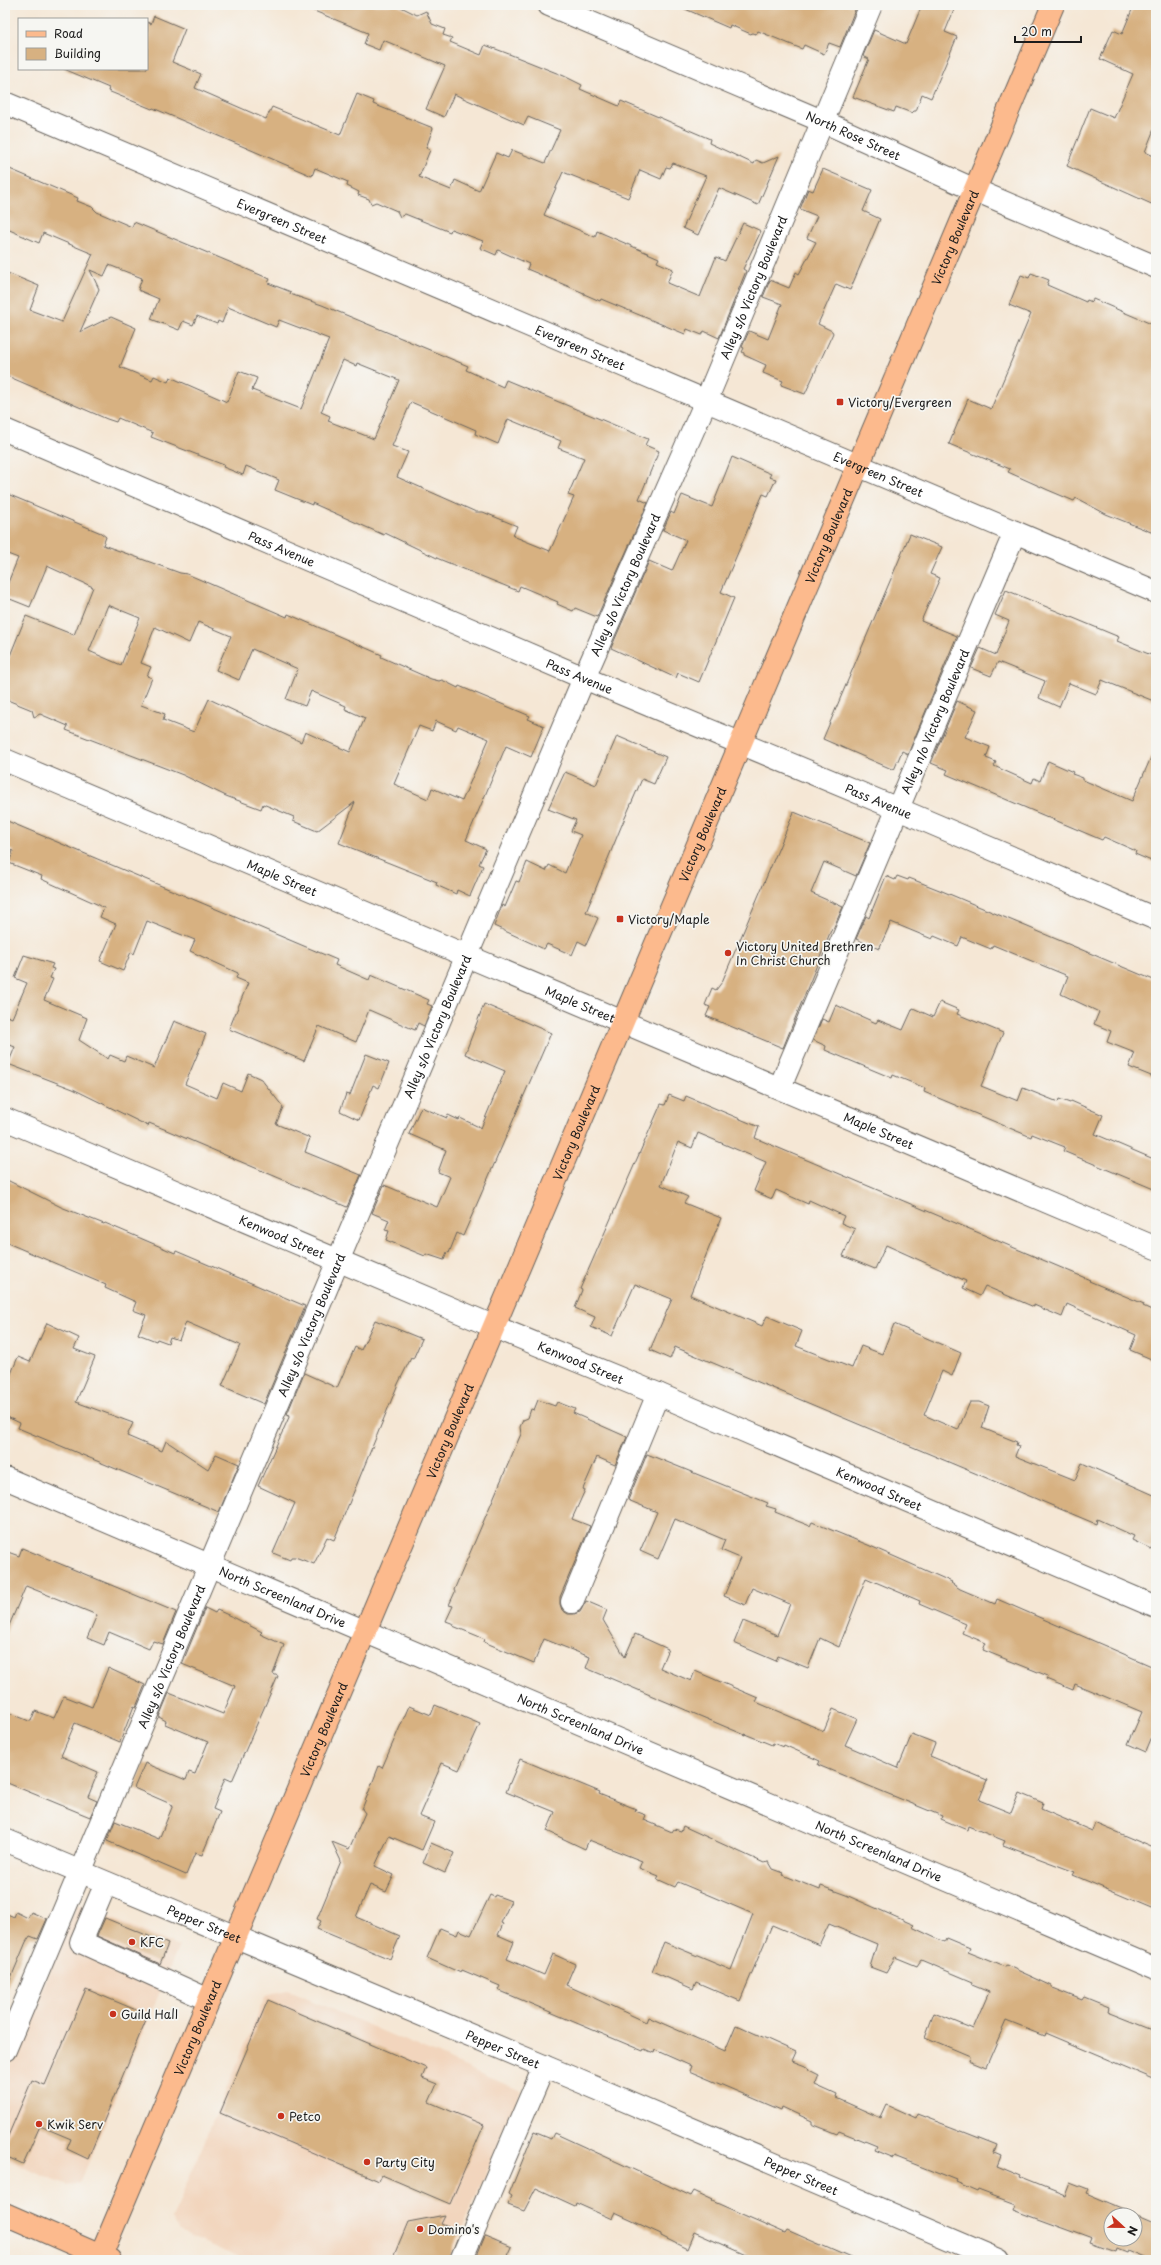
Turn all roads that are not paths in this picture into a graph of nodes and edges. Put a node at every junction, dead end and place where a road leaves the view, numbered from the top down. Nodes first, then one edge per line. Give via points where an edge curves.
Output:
1 (549, 5) edge
2 (871, 5) edge
3 (1053, 5) edge
4 (5, 102) edge
5 (822, 121) junction
6 (975, 190) junction
7 (1156, 267) edge
8 (706, 401) junction
9 (5, 430) edge
10 (858, 467) junction
11 (1015, 532) junction
12 (1156, 592) edge
13 (584, 678) junction
14 (742, 744) junction
15 (5, 760) edge
16 (898, 809) junction
17 (1156, 919) edge
18 (469, 956) junction
19 (624, 1021) junction
20 (780, 1087) junction
21 (5, 1120) edge
22 (1156, 1248) edge
23 (339, 1261) junction
24 (495, 1327) junction
25 (658, 1394) junction
26 (5, 1478) edge
27 (210, 1565) junction
28 (572, 1602) dead end
29 (1156, 1607) edge
30 (365, 1632) junction
31 (5, 1840) edge
32 (81, 1872) junction
33 (106, 1883) junction
34 (235, 1937) junction
35 (1156, 1969) edge
36 (209, 2000) junction
37 (8, 2036) edge
38 (544, 2066) junction
39 (5, 2214) edge
40 (104, 2259) edge
41 (461, 2260) edge
42 (999, 2260) edge

1 - 5 street, North Rose Street
2 - 5 street, Alley s/o Victory Boulevard
3 - 6 main road, Victory Boulevard
4 - 8 street, Evergreen Street
5 - 6 street, North Rose Street
5 - 8 street, Alley s/o Victory Boulevard
6 - 7 street, North Rose Street
6 - 10 main road, Victory Boulevard
8 - 10 street, Evergreen Street
8 - 13 street, Alley s/o Victory Boulevard
9 - 13 street, Pass Avenue
10 - 11 street, Evergreen Street
10 - 14 main road, Victory Boulevard
11 - 12 street, Evergreen Street
11 - 16 street, Alley n/o Victory Boulevard
13 - 14 street, Pass Avenue
13 - 18 street, Alley s/o Victory Boulevard
14 - 16 street, Pass Avenue
14 - 19 main road, Victory Boulevard
15 - 18 street, Maple Street
16 - 17 street, Pass Avenue
16 - 20 street, Alley n/o Victory Boulevard
18 - 19 street, Maple Street
18 - 23 street, Alley s/o Victory Boulevard
19 - 20 street, Maple Street
19 - 24 main road, Victory Boulevard
20 - 22 street, Maple Street
21 - 23 street, Kenwood Street
23 - 24 street, Kenwood Street
23 - 27 street, Alley s/o Victory Boulevard
24 - 25 street, Kenwood Street
24 - 30 main road, Victory Boulevard
25 - 28 street
25 - 29 street, Kenwood Street
26 - 27 street, North Screenland Drive
27 - 30 street, North Screenland Drive
27 - 32 street, Alley s/o Victory Boulevard
30 - 34 main road, Victory Boulevard
30 - 35 street, North Screenland Drive
31 - 32 street, Pepper Street
32 - 33 street, Pepper Street
32 - 37 street, Alley s/o Victory Boulevard
33 - 34 street, Pepper Street
33 - 36 street via 81,1942
34 - 36 main road, Victory Boulevard
34 - 38 street, Pepper Street
36 - 40 main road, Victory Boulevard
38 - 41 street
38 - 42 street, Pepper Street
39 - 40 main road

